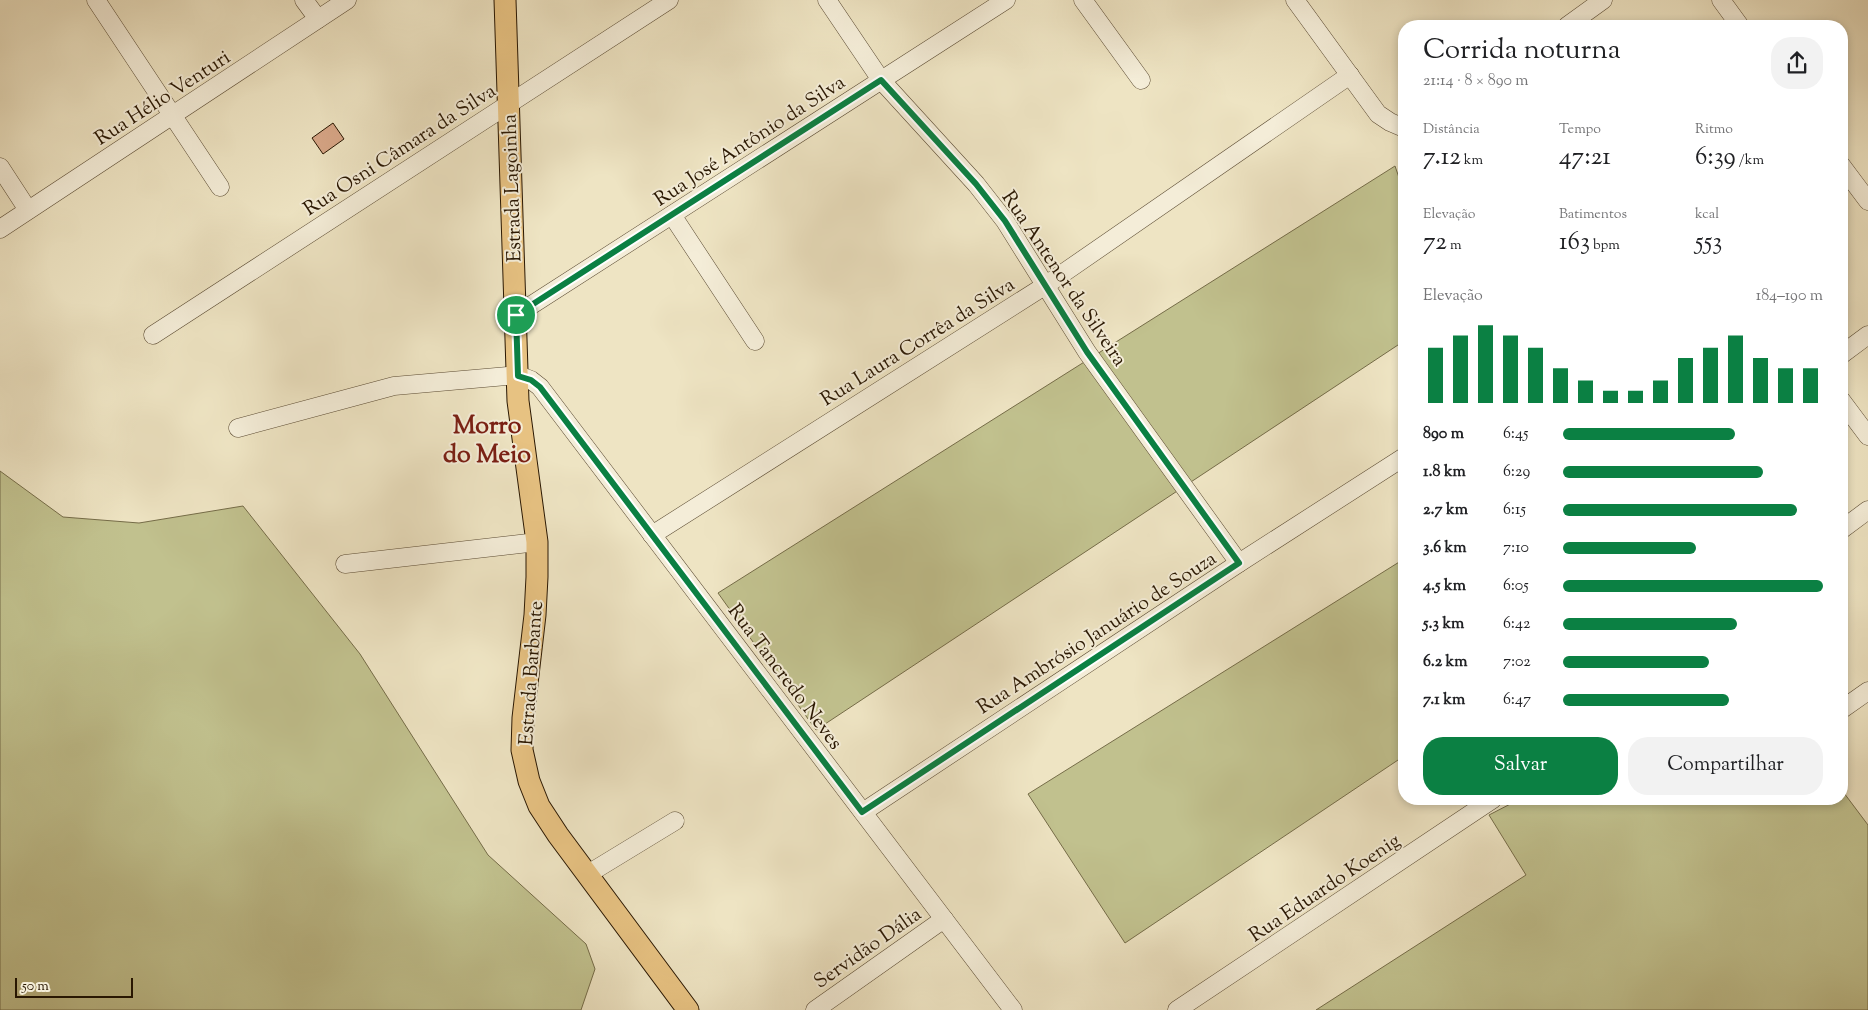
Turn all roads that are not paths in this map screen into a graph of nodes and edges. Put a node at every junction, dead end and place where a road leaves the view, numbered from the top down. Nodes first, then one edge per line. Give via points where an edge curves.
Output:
1 (96, 0) edge
2 (304, 0) edge
3 (347, 0) edge
4 (505, 0) edge
5 (669, 0) edge
6 (827, 0) edge
7 (1006, 0) edge
8 (1083, 0) edge
9 (1295, 0) edge
10 (1603, 0) edge
11 (1721, 0) edge
12 (318, 19) junction
13 (1575, 20) edge
14 (1736, 20) edge
15 (1350, 76) junction
16 (881, 80) junction
17 (1141, 80) dead end
18 (509, 104) junction
19 (172, 115) junction
20 (1398, 126) edge
21 (0, 167) edge
22 (1848, 175) edge
23 (220, 187) dead end
24 (1868, 202) edge
25 (28, 210) junction
26 (672, 215) junction
27 (0, 229) edge
28 (1046, 285) junction
29 (516, 315) junction
30 (153, 335) dead end
31 (1868, 335) edge
32 (755, 341) dead end
33 (1848, 350) edge
34 (518, 376) junction
35 (1848, 409) edge
36 (238, 428) dead end
37 (1868, 436) edge
38 (1398, 462) edge
39 (1868, 510) edge
40 (1848, 525) edge
41 (652, 535) junction
42 (536, 542) junction
43 (1239, 563) junction
44 (345, 564) dead end
45 (1868, 691) edge
46 (1848, 705) edge
47 (1484, 805) edge
48 (862, 812) junction
49 (675, 821) dead end
50 (588, 874) junction
51 (944, 919) junction
52 (688, 1010) edge
53 (815, 1010) edge
54 (1013, 1010) edge
55 (1177, 1010) edge

1 - 19 street
2 - 12 street
3 - 12 street, Rua Hélio Venturi
4 - 18 main road, Estrada Lagoinha
5 - 18 street, Rua Osni Câmara da Silva
6 - 16 street, Rua Antenor da Silveira
7 - 16 street, Rua José Antônio da Silva
8 - 17 street
9 - 15 street
10 - 13 street
11 - 14 street
12 - 19 street, Rua Hélio Venturi
15 - 20 street via 1378,114
15 - 28 street, Rua Laura Corrêa da Silva
16 - 26 street, Rua José Antônio da Silva
16 - 28 street, Rua Antenor da Silveira via 991,202
18 - 29 main road, Estrada Lagoinha
18 - 30 street, Rua Osni Câmara da Silva
19 - 23 street
19 - 25 street, Rua Hélio Venturi
21 - 25 street
22 - 24 street
25 - 27 street, Rua Hélio Venturi
26 - 29 street, Rua José Antônio da Silva
26 - 32 street
28 - 41 street, Rua Laura Corrêa da Silva
28 - 43 street, Rua Antenor da Silveira via 1087,352
29 - 34 main road, Estrada Lagoinha
31 - 33 street
34 - 36 street via 394,386
34 - 41 street, Rua Tancredo Neves via 540,387
34 - 42 main road, Estrada Barbante
35 - 37 street
38 - 43 street, Rua Ambrósio Januário de Souza
39 - 40 street
41 - 48 street, Rua Tancredo Neves
42 - 44 street
42 - 50 main road, Estrada Barbante via 535,615 522,718 522,750 539,806
43 - 48 street, Rua Ambrósio Januário de Souza
45 - 46 street
47 - 55 street, Rua Eduardo Koenig
48 - 51 street, Rua Tancredo Neves
49 - 50 street
50 - 52 main road, Estrada Barbante
51 - 53 street, Servidão Dália
51 - 54 street, Rua Tancredo Neves

